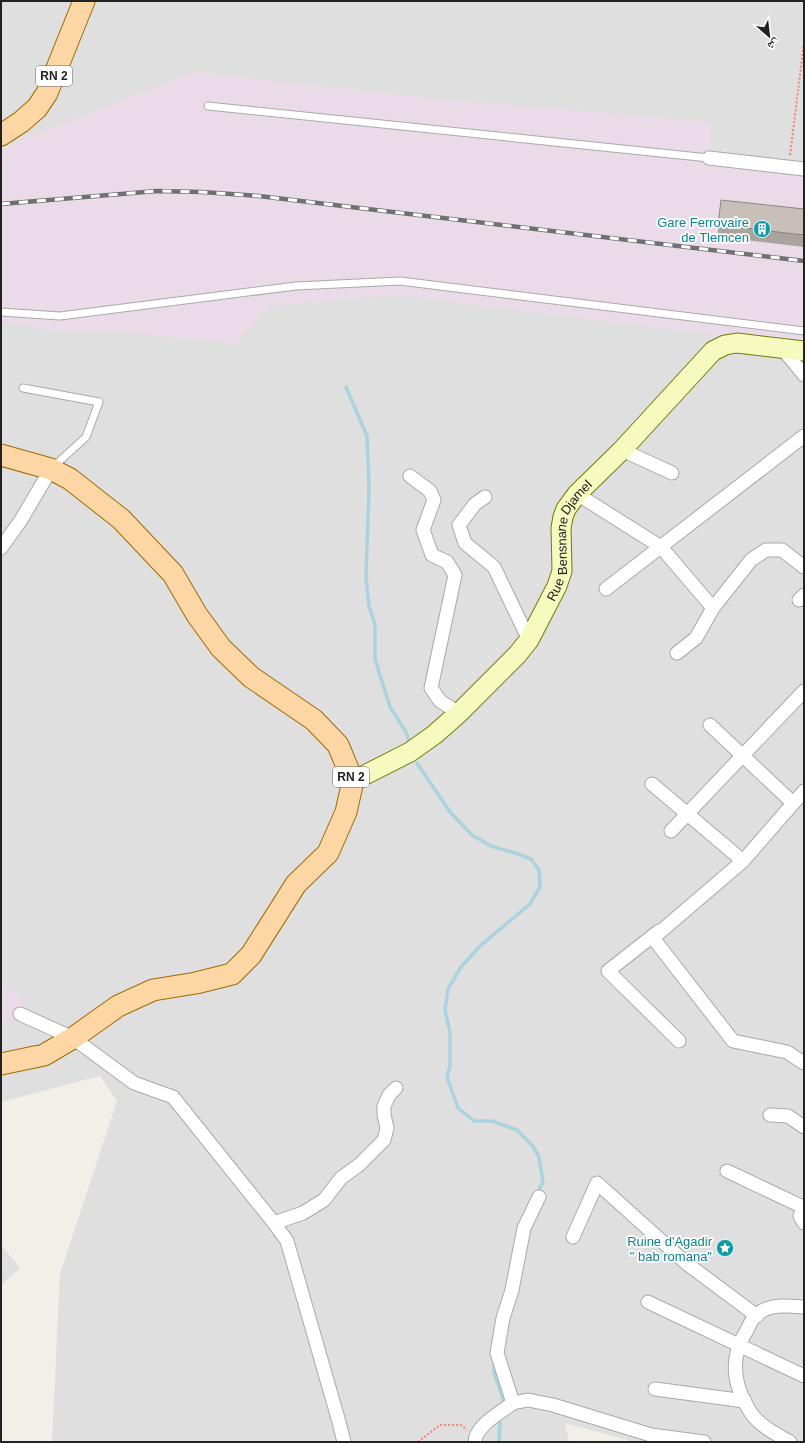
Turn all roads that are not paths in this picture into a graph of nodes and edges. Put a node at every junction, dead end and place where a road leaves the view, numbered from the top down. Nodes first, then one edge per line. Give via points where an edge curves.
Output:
1 (84, 1) edge
2 (208, 106) dead end
3 (1, 135) edge
4 (709, 158) joint
5 (804, 169) edge
6 (1, 312) edge
7 (804, 331) edge
8 (782, 348) junction
9 (804, 351) edge
10 (804, 375) edge
11 (23, 388) dead end
12 (804, 436) edge
13 (622, 450) junction
14 (1, 455) edge
15 (51, 469) junction
16 (672, 473) dead end
17 (410, 476) dead end
18 (577, 494) junction
19 (486, 497) dead end
20 (661, 546) junction
21 (1, 548) edge
22 (804, 567) edge
23 (606, 589) dead end
24 (713, 608) junction
25 (529, 640) junction
26 (677, 653) dead end
27 (804, 691) edge
28 (459, 713) junction
29 (710, 725) dead end
30 (743, 756) junction
31 (353, 781) junction
32 (652, 784) dead end
33 (804, 791) edge
34 (793, 803) junction
35 (687, 814) junction
36 (671, 831) dead end
37 (743, 861) junction
38 (663, 928) junction
39 (20, 1014) dead end
40 (73, 1038) junction
41 (679, 1041) dead end
42 (804, 1063) edge
43 (1, 1064) edge
44 (396, 1088) dead end
45 (770, 1116) dead end
46 (804, 1127) edge
47 (727, 1171) dead end
48 (539, 1197) dead end
49 (804, 1207) edge
50 (274, 1223) junction
51 (804, 1223) edge
52 (573, 1237) dead end
53 (648, 1302) dead end
54 (804, 1307) edge
55 (757, 1316) junction
56 (739, 1346) junction
57 (804, 1376) edge
58 (655, 1389) dead end
59 (745, 1401) junction
60 (513, 1403) junction
61 (475, 1440) edge
62 (344, 1442) edge
63 (704, 1442) edge
64 (790, 1442) edge

1 - 3 main road, RN 2 via 47,93 37,108
2 - 4 lane
4 - 5 street
6 - 7 lane via 60,316 296,286 400,281
8 - 9 main road, Rue Bensnane Djamel
8 - 10 street
8 - 13 main road, Rue Bensnane Djamel via 737,343 713,351
11 - 15 lane via 99,402 86,437
12 - 20 street
13 - 16 street
13 - 18 main road, Rue Bensnane Djamel
14 - 15 main road, RN 2
15 - 21 street
15 - 31 main road, RN 2 via 70,479 121,519 173,574 197,615 221,648 251,677 314,720 338,746
17 - 28 street via 430,491 434,500 423,530 432,555 447,562 455,575 431,688 440,701
18 - 20 street
18 - 25 main road, Rue Bensnane Djamel via 566,509 561,528 562,571
19 - 25 street via 475,504 459,525 465,543 494,567
20 - 23 street
20 - 24 street
22 - 24 street via 782,550 766,550 751,560
24 - 26 street via 696,638
25 - 28 main road, Rue Bensnane Djamel
27 - 30 street
28 - 31 main road, Rue Bensnane Djamel via 410,752
29 - 30 street
30 - 34 street
30 - 35 street
31 - 40 main road, RN 2 via 346,812 328,853 296,884 251,954 232,974 153,990 118,1006
32 - 35 street
33 - 34 street
34 - 37 street
35 - 36 street
35 - 37 street
37 - 38 street
38 - 41 street via 608,971
38 - 42 street via 653,938 733,1040 787,1052
39 - 40 street
40 - 43 main road, RN 2 via 44,1055
40 - 50 street via 134,1083 173,1096
44 - 50 street via 384,1106 387,1132 384,1140 359,1165 341,1178 324,1200 303,1213
45 - 46 street via 788,1116
47 - 49 street
48 - 60 street via 524,1228 497,1354
49 - 51 street via 800,1216
50 - 62 street via 287,1241
52 - 55 street via 597,1183 686,1263
53 - 56 street
54 - 55 street via 779,1306 762,1311
55 - 56 street via 741,1338
56 - 57 street
56 - 59 street via 735,1358 736,1376
58 - 59 street
59 - 64 street via 752,1414 770,1431
60 - 61 street via 480,1427
60 - 63 street via 528,1400 651,1435

